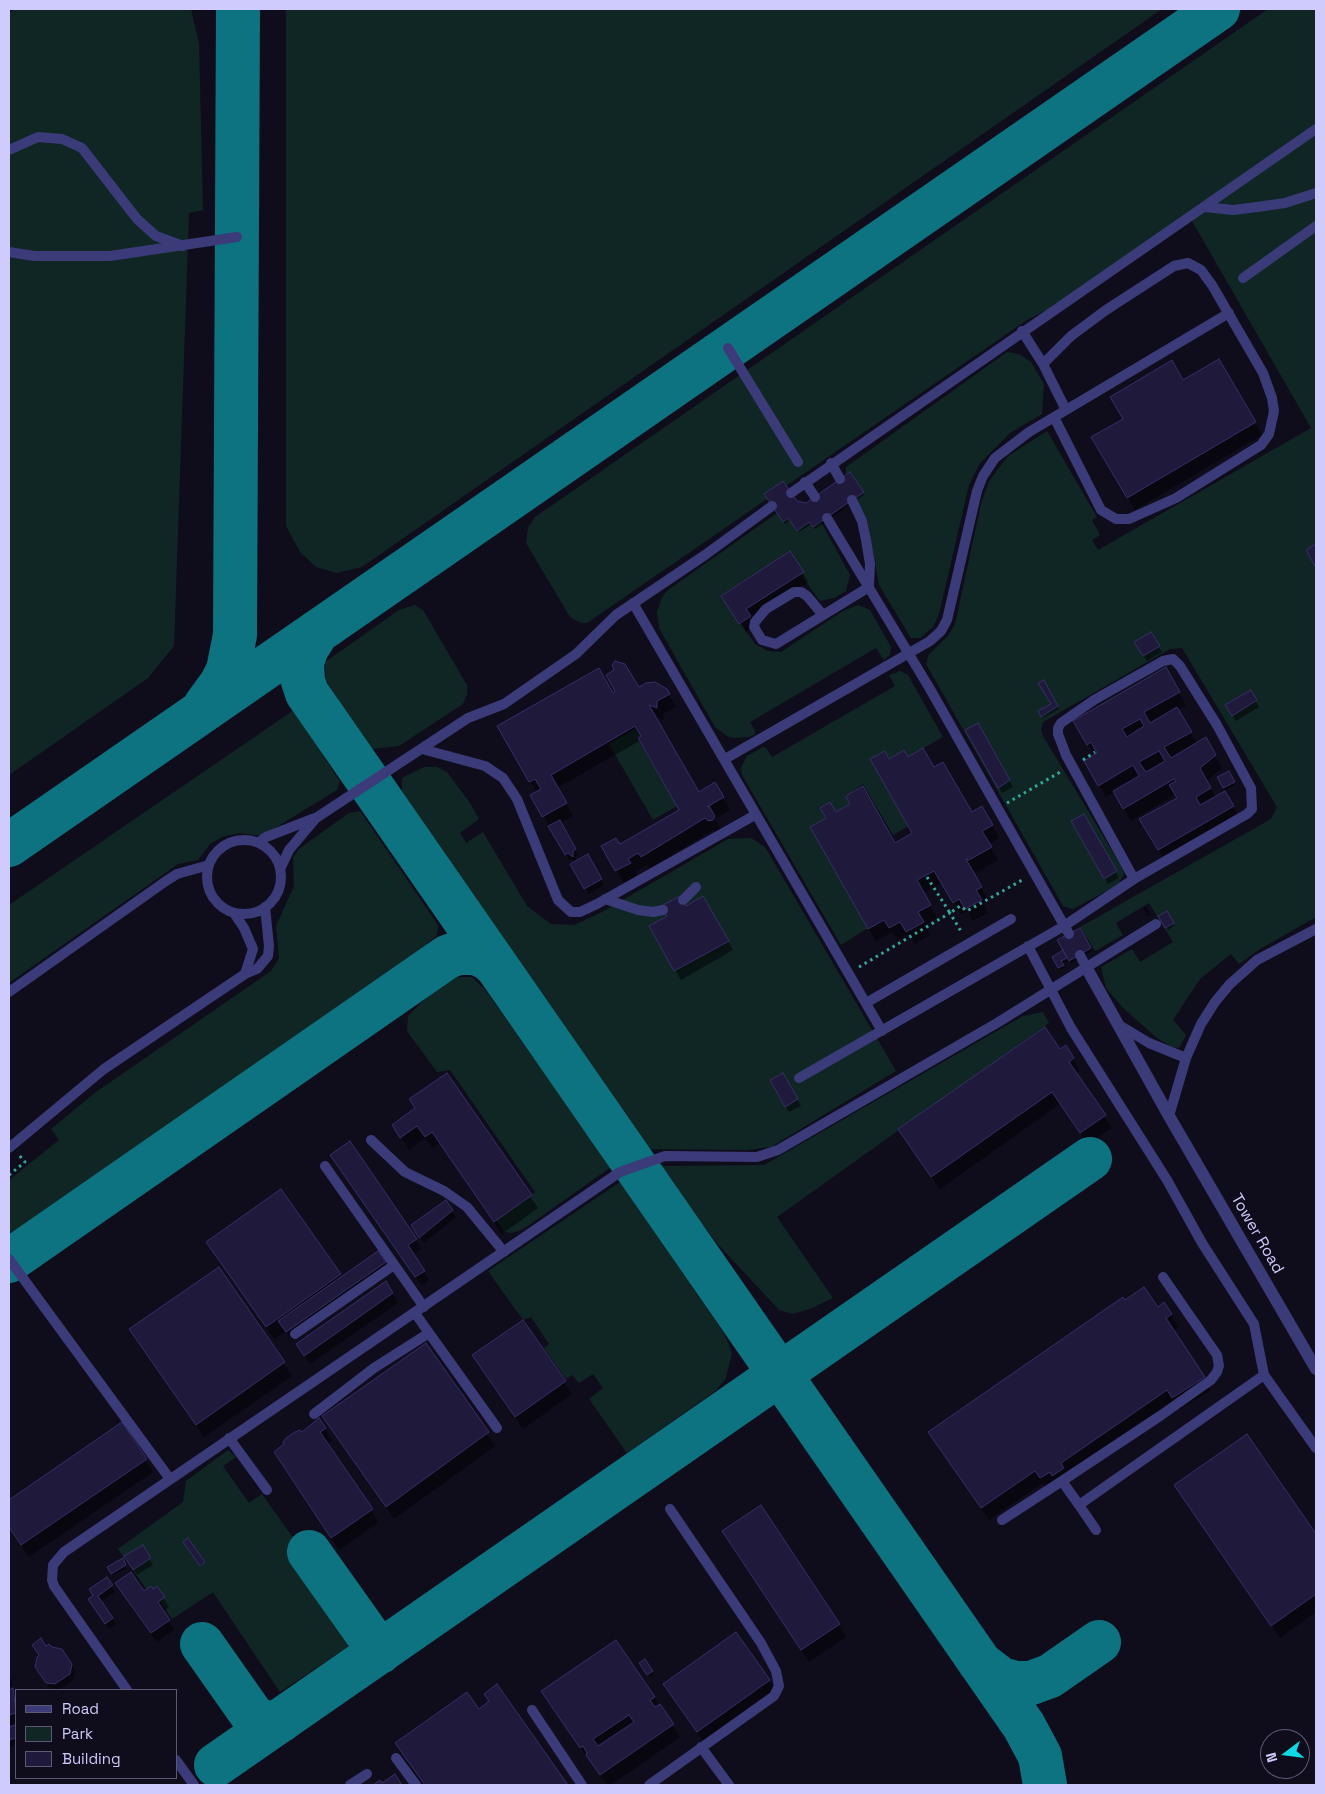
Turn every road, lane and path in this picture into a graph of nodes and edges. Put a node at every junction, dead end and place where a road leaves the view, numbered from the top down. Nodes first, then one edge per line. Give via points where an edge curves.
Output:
1 (1316, 129) edge
2 (9, 150) edge
3 (1316, 193) edge
4 (1206, 207) junction
5 (1316, 226) edge
6 (237, 237) dead end
7 (184, 246) junction
8 (9, 252) edge
9 (1243, 278) dead end
10 (1229, 313) junction
11 (1022, 331) junction
12 (728, 348) dead end
13 (1043, 364) junction
14 (1066, 410) junction
15 (1054, 417) junction
16 (798, 462) dead end
17 (831, 463) junction
18 (840, 479) dead end
19 (806, 482) junction
20 (791, 493) dead end
21 (815, 498) dead end
22 (852, 500) dead end
23 (772, 506) dead end
24 (827, 518) dead end
25 (869, 588) junction
26 (633, 603) junction
27 (823, 615) junction
28 (909, 655) junction
29 (422, 749) junction
30 (1095, 752) dead end
31 (725, 759) junction
32 (1072, 766) junction
33 (997, 808) junction
34 (755, 815) junction
35 (316, 818) junction
36 (259, 842) junction
37 (209, 865) junction
38 (281, 868) junction
39 (1033, 873) junction
40 (928, 877) dead end
41 (1134, 879) junction
42 (696, 887) dead end
43 (604, 900) junction
44 (682, 900) dead end
45 (265, 907) junction
46 (663, 910) dead end
47 (234, 913) junction
48 (950, 913) junction
49 (1011, 919) dead end
50 (1156, 924) dead end
51 (1066, 930) junction
52 (1316, 930) edge
53 (968, 944) junction
54 (1028, 946) junction
55 (1080, 955) dead end
56 (1086, 967) junction
57 (848, 973) junction
58 (245, 974) junction
59 (1049, 989) junction
60 (9, 992) edge
61 (866, 1003) junction
62 (1119, 1024) junction
63 (882, 1030) junction
64 (1186, 1058) junction
65 (799, 1078) dead end
66 (1169, 1116) junction
67 (371, 1140) dead end
68 (9, 1148) edge
69 (24, 1162) dead end
70 (325, 1166) dead end
71 (9, 1175) edge
72 (504, 1252) junction
73 (9, 1259) edge
74 (394, 1265) junction
75 (1163, 1277) dead end
76 (424, 1307) junction
77 (415, 1313) junction
78 (429, 1333) junction
79 (295, 1334) dead end
80 (1316, 1369) edge
81 (1264, 1375) junction
82 (314, 1414) dead end
83 (497, 1428) dead end
84 (229, 1438) junction
85 (1316, 1448) edge
86 (170, 1479) junction
87 (1062, 1481) junction
88 (267, 1490) dead end
89 (1079, 1505) junction
90 (670, 1509) dead end
91 (1002, 1520) dead end
92 (1096, 1530) dead end
93 (126, 1689) edge
94 (532, 1710) dead end
95 (701, 1747) junction
96 (396, 1758) dead end
97 (178, 1763) edge
98 (366, 1774) dead end
99 (194, 1785) edge
100 (350, 1785) edge
101 (416, 1785) edge
102 (582, 1785) edge
103 (649, 1785) edge
104 (729, 1785) edge

1 - 4 lane
2 - 7 lane via 38,137 62,139 82,148 137,219 156,236
3 - 4 lane via 1257,207 1233,210
4 - 11 lane
5 - 9 lane
6 - 7 lane
7 - 8 lane via 110,256 34,256
10 - 13 lane via 1196,265 1174,266 1071,336
10 - 14 lane
10 - 15 lane via 1269,386 1273,423 1261,445 1176,498 1140,517 1116,519 1107,515 1101,510
11 - 13 lane
11 - 17 lane
12 - 16 lane
13 - 14 lane
14 - 15 lane
15 - 28 lane via 1014,442 990,464 977,491 947,620 941,631
17 - 18 lane
17 - 19 lane
19 - 20 lane
19 - 21 lane
22 - 25 lane via 866,540
23 - 26 lane
24 - 25 lane
25 - 27 lane
25 - 28 lane
26 - 29 lane via 568,660 504,704 468,718
26 - 31 lane
27 - 27 lane via 776,644 762,640 754,627 766,609 794,592 807,596
28 - 31 lane
28 - 33 lane
29 - 35 lane
29 - 43 lane via 470,761 503,778 517,799 558,900 564,907 571,912 580,912
30 - 32 path
31 - 34 lane
32 - 33 path
32 - 41 lane
32 - 41 lane via 1058,734 1061,723 1163,660 1177,662 1222,732 1251,788 1253,804 1247,814
33 - 39 lane
34 - 43 lane
34 - 57 lane
35 - 36 lane
35 - 38 lane via 289,850
36 - 37 lane via 244,839 229,843 216,852
36 - 38 lane via 273,852
37 - 47 lane via 207,875 212,894 217,903
37 - 60 lane via 177,874
38 - 45 lane via 280,888
39 - 48 path via 967,911 960,906
39 - 51 lane
40 - 48 path
41 - 51 lane
42 - 44 lane
43 - 46 lane via 638,910
45 - 47 lane via 247,914
45 - 58 lane via 268,956 257,969
47 - 58 lane via 253,949
48 - 53 path
48 - 57 path
49 - 53 lane
50 - 56 lane
51 - 54 lane
52 - 64 lane via 1257,960 1230,984 1201,1024
53 - 61 lane
54 - 59 lane
54 - 63 lane
55 - 56 lane
56 - 59 lane
56 - 62 street, Tower Road
57 - 61 lane
58 - 68 lane via 104,1069
59 - 72 lane via 778,1150 757,1158 676,1154 645,1161 615,1175
59 - 81 lane via 1254,1324
61 - 63 lane
62 - 64 lane via 1149,1043
62 - 66 street, Tower Road
63 - 65 lane
64 - 66 lane
66 - 80 street, Tower Road
67 - 72 lane via 405,1172 444,1191 467,1207
69 - 71 path
70 - 74 lane
72 - 76 lane
73 - 86 lane
74 - 76 lane
74 - 79 lane
75 - 87 lane via 1218,1354 1220,1366 1210,1380
76 - 77 lane
77 - 78 lane
77 - 84 lane
78 - 82 lane via 374,1368
78 - 83 lane
81 - 85 lane
81 - 89 lane
84 - 86 lane
84 - 88 lane
86 - 93 lane via 64,1552 52,1573 54,1586
87 - 89 lane
87 - 91 lane
89 - 92 lane
90 - 95 lane via 761,1643 778,1680 778,1691 774,1696
94 - 102 lane
95 - 103 lane
95 - 104 lane
96 - 101 lane
97 - 99 lane
98 - 100 lane

